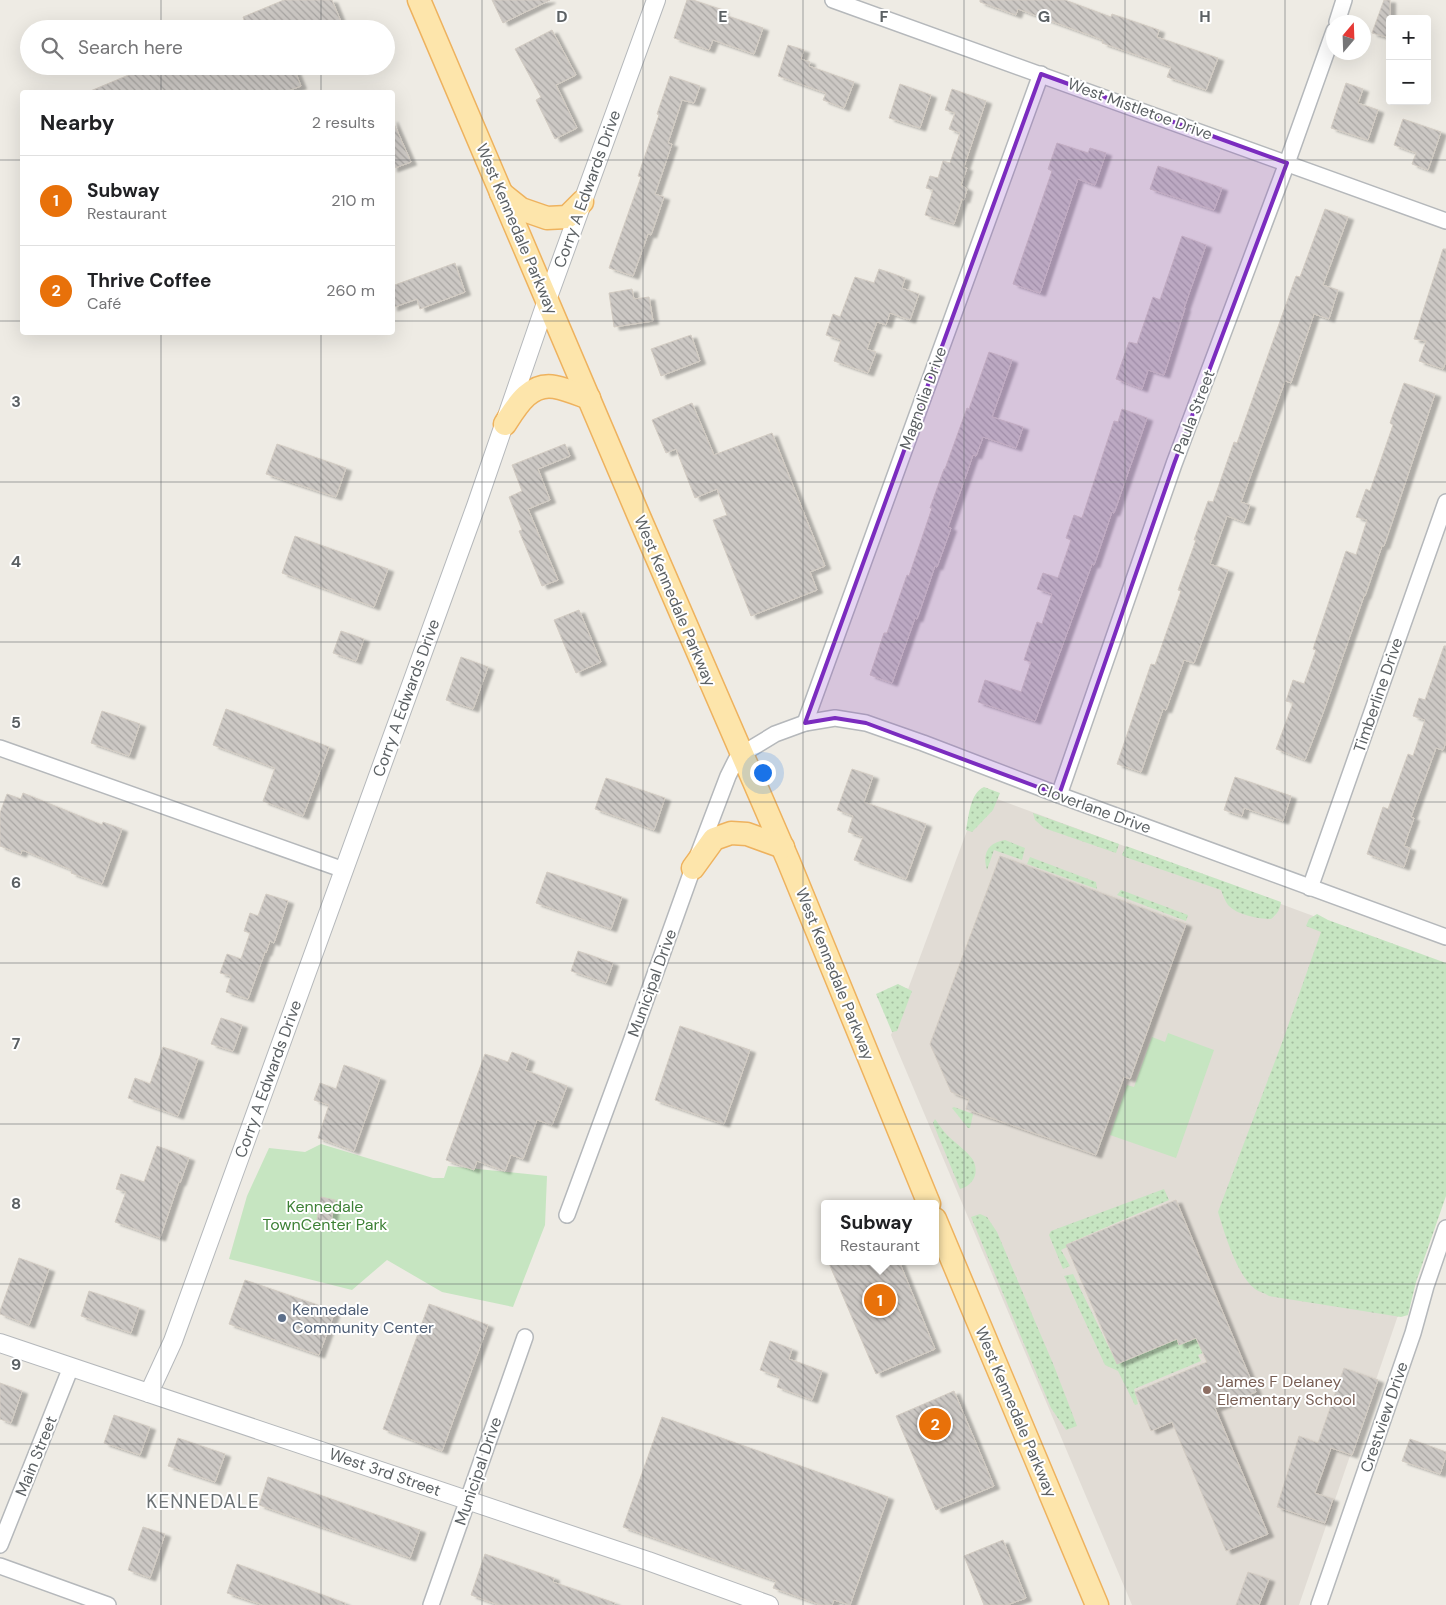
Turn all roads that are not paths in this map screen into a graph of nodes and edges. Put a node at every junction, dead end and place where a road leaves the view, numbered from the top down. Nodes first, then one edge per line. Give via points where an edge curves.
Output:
1 (419, 0) edge
2 (656, 0) edge
3 (833, 0) edge
4 (1344, 0) edge
5 (1339, 15) edge
6 (1326, 53) edge
7 (1041, 74) junction
8 (1287, 163) junction
9 (501, 192) junction
10 (582, 202) junction
11 (1446, 220) edge
12 (547, 300) junction
13 (589, 398) junction
14 (504, 424) junction
15 (1446, 502) edge
16 (805, 723) junction
17 (0, 748) edge
18 (742, 754) junction
19 (1059, 795) junction
20 (783, 848) junction
21 (693, 868) junction
22 (344, 870) junction
23 (1310, 888) junction
24 (1446, 937) edge
25 (927, 1200) edge
26 (566, 1215) dead end
27 (1446, 1228) edge
28 (939, 1229) edge
29 (525, 1337) dead end
30 (0, 1342) edge
31 (71, 1367) junction
32 (150, 1393) junction
33 (468, 1500) junction
34 (0, 1545) edge
35 (0, 1566) edge
36 (108, 1605) edge
37 (431, 1605) edge
38 (769, 1605) edge
39 (1097, 1605) edge
40 (1319, 1605) edge

1 - 9 main road, West Kennedale Parkway
2 - 10 street, Corry A Edwards Drive
3 - 7 street, West Mistletoe Drive
4 - 5 street
6 - 8 street, Paula Street
7 - 8 street, West Mistletoe Drive
7 - 16 street, Magnolia Drive
8 - 11 street, West Mistletoe Drive
8 - 19 street, Paula Street via 1174,464
9 - 10 main road via 521,209 547,218 567,217
9 - 12 main road, West Kennedale Parkway
10 - 12 street, Corry A Edwards Drive
12 - 13 main road, West Kennedale Parkway
12 - 14 street, Corry A Edwards Drive
13 - 14 main road via 553,386 536,388 520,401
13 - 18 main road, West Kennedale Parkway
14 - 22 street, Corry A Edwards Drive
15 - 23 street, Timberline Drive
16 - 18 street, Cloverlane Drive via 775,734
16 - 19 street, Cloverlane Drive via 835,718 866,723
17 - 22 street
18 - 20 main road, West Kennedale Parkway
18 - 21 street, Municipal Drive via 728,776
19 - 23 street, Cloverlane Drive
20 - 21 main road via 747,834 731,833 714,838
20 - 25 main road, West Kennedale Parkway
21 - 26 street, Municipal Drive
22 - 32 street, Corry A Edwards Drive via 170,1350
23 - 24 street, Cloverlane Drive
27 - 40 street, Crestview Drive
28 - 39 main road, West Kennedale Parkway
29 - 33 street, Municipal Drive
30 - 31 street, West 3rd Street
31 - 32 street, West 3rd Street
31 - 34 street, Main Street
32 - 33 street, West 3rd Street
33 - 37 street, Municipal Drive
33 - 38 street, West 3rd Street
35 - 36 street

